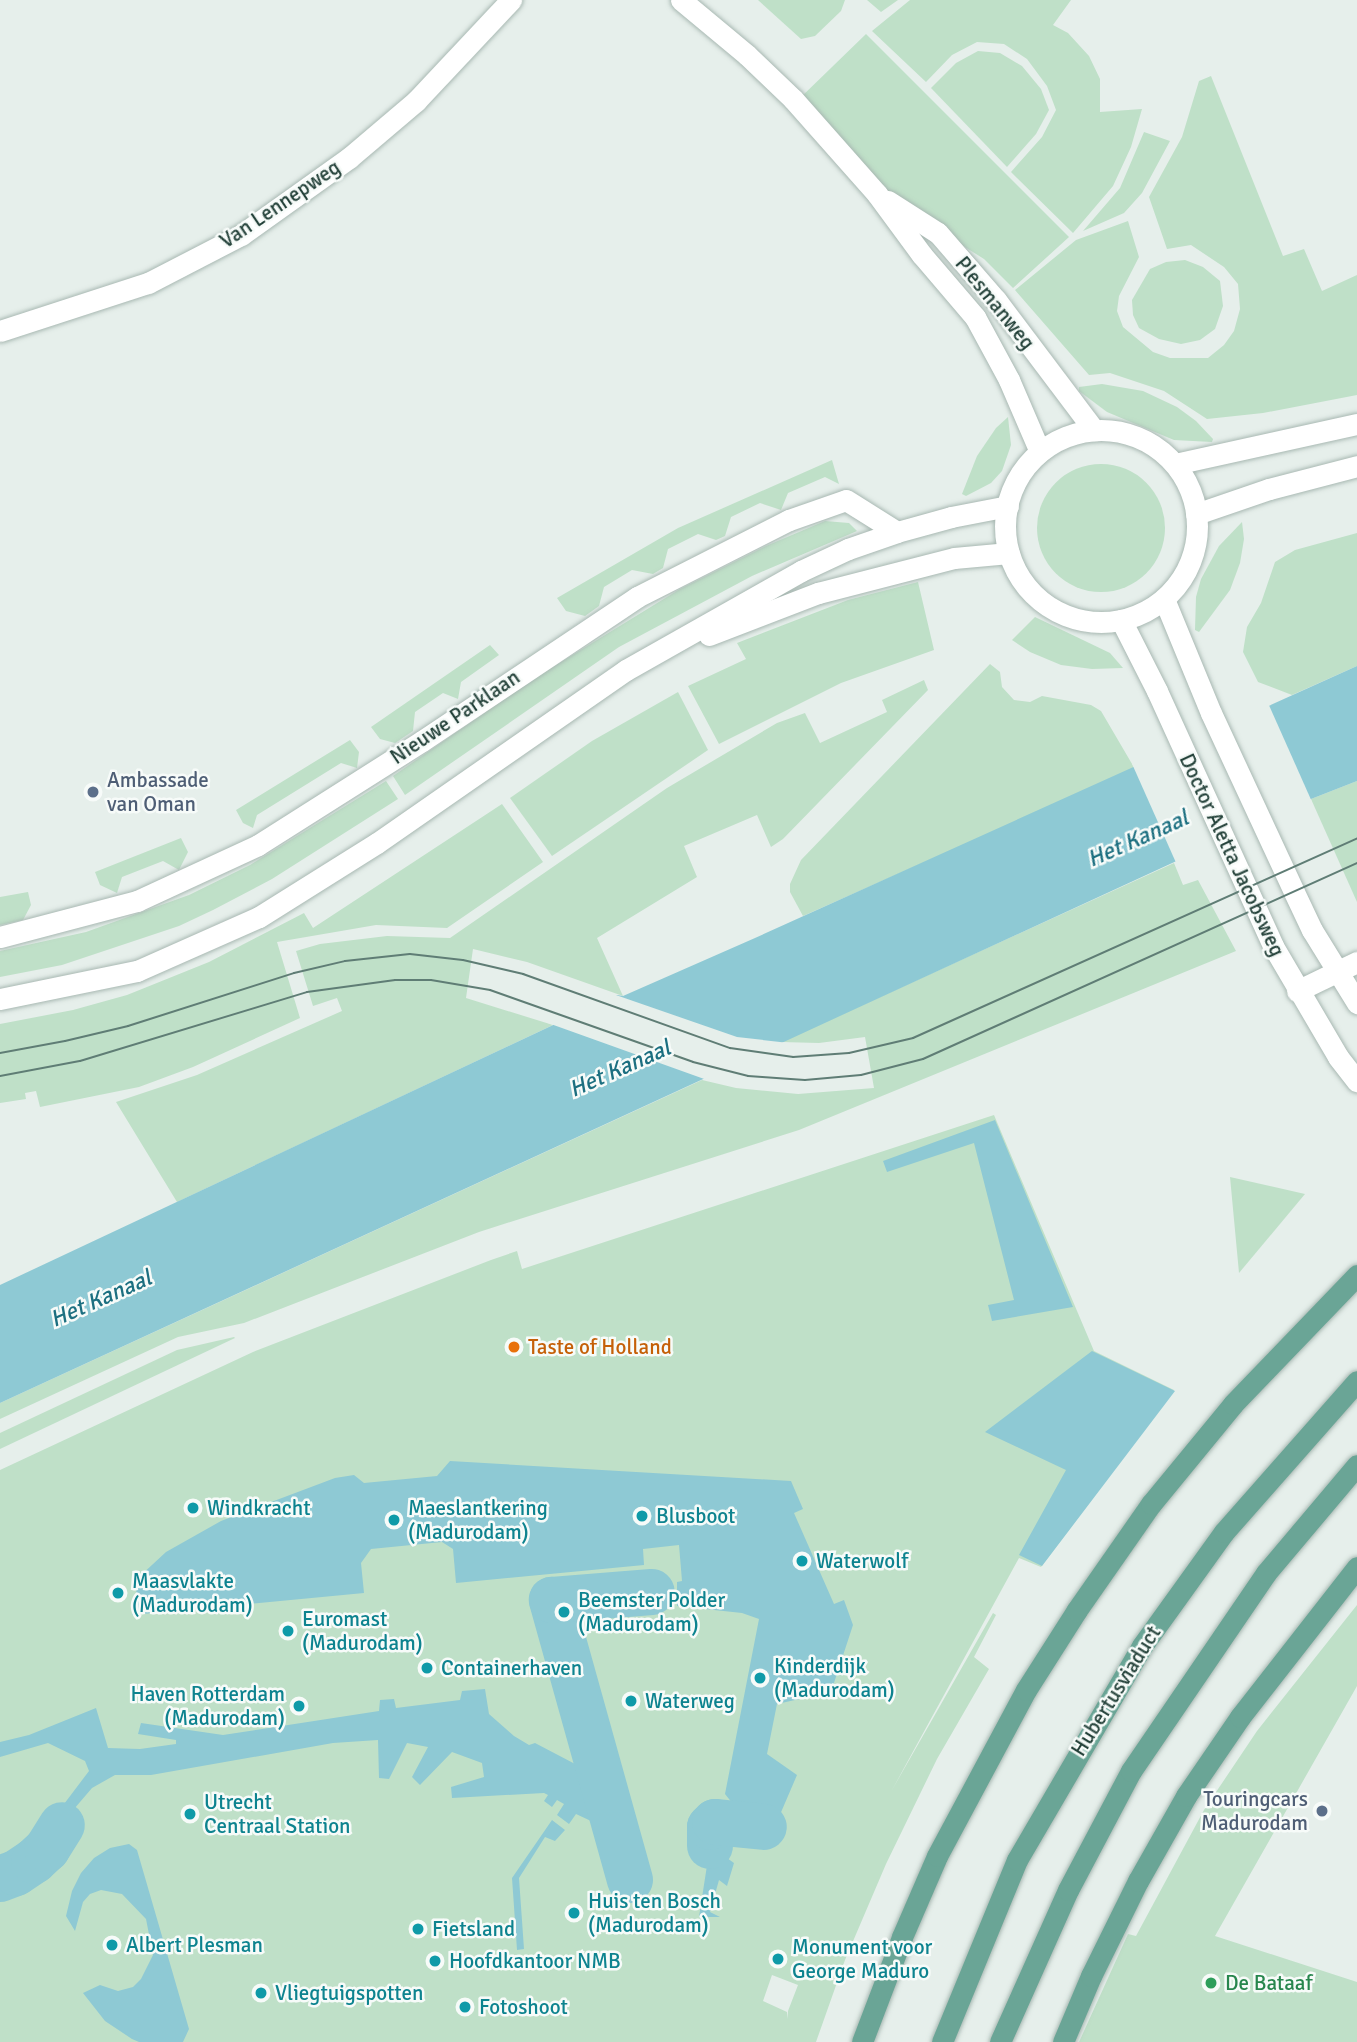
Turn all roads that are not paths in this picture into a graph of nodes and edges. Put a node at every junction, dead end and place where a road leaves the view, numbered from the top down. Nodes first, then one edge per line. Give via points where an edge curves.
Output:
1 (511, 0) edge
2 (681, 0) edge
3 (877, 194) junction
4 (0, 331) edge
5 (1357, 424) edge
6 (1094, 430) junction
7 (1040, 452) junction
8 (1175, 464) junction
9 (1357, 466) edge
10 (1007, 506) junction
11 (1196, 514) junction
12 (897, 532) junction
13 (1009, 553) junction
14 (1164, 599) junction
15 (1121, 620) junction
16 (626, 670) junction
17 (0, 937) edge
18 (1357, 962) edge
19 (1337, 972) junction
20 (1297, 991) junction
21 (0, 999) edge
22 (1357, 1003) edge
23 (1357, 1081) edge
24 (1357, 1275) edge
25 (1357, 1381) edge
26 (1357, 1465) edge
27 (1357, 1567) edge
28 (862, 2042) edge
29 (942, 2042) edge
30 (1000, 2042) edge
31 (1063, 2042) edge

1 - 4 main road, Van Lennepweg via 416,101 349,158 241,235 148,283
2 - 3 main road, Plesmanweg via 793,99
3 - 6 main road, Plesmanweg via 938,233 996,300
3 - 7 main road, Plesmanweg via 975,317
5 - 8 main road
6 - 7 main road via 1056,441
6 - 8 main road via 1130,434 1162,451
7 - 10 main road via 1019,477
8 - 11 main road
9 - 11 main road
10 - 12 main road
10 - 13 main road
11 - 14 main road via 1194,551 1177,585
12 - 16 main road via 801,571
12 - 17 main road, Nieuwe Parklaan via 846,500 789,520 637,597 258,845 137,901
13 - 15 main road via 1028,589 1043,602 1080,619
13 - 16 main road via 954,558 818,593
14 - 15 main road
14 - 19 main road, Doctor Aletta Jacobsweg via 1211,713 1312,930
15 - 20 main road, Doctor Aletta Jacobsweg
16 - 21 main road via 377,843 259,917 137,971
18 - 19 main road
19 - 20 main road
19 - 22 main road, Doctor Aletta Jacobsweg
20 - 23 main road, Doctor Aletta Jacobsweg
24 - 28 main road via 1233,1404 1151,1504 1077,1610 1026,1690 937,1857
25 - 29 main road, Hubertusviaduct via 1224,1532 1142,1646 1017,1860
26 - 30 main road via 1266,1573 1131,1771 1068,1890
27 - 31 main road via 1240,1717 1186,1796 1138,1881

